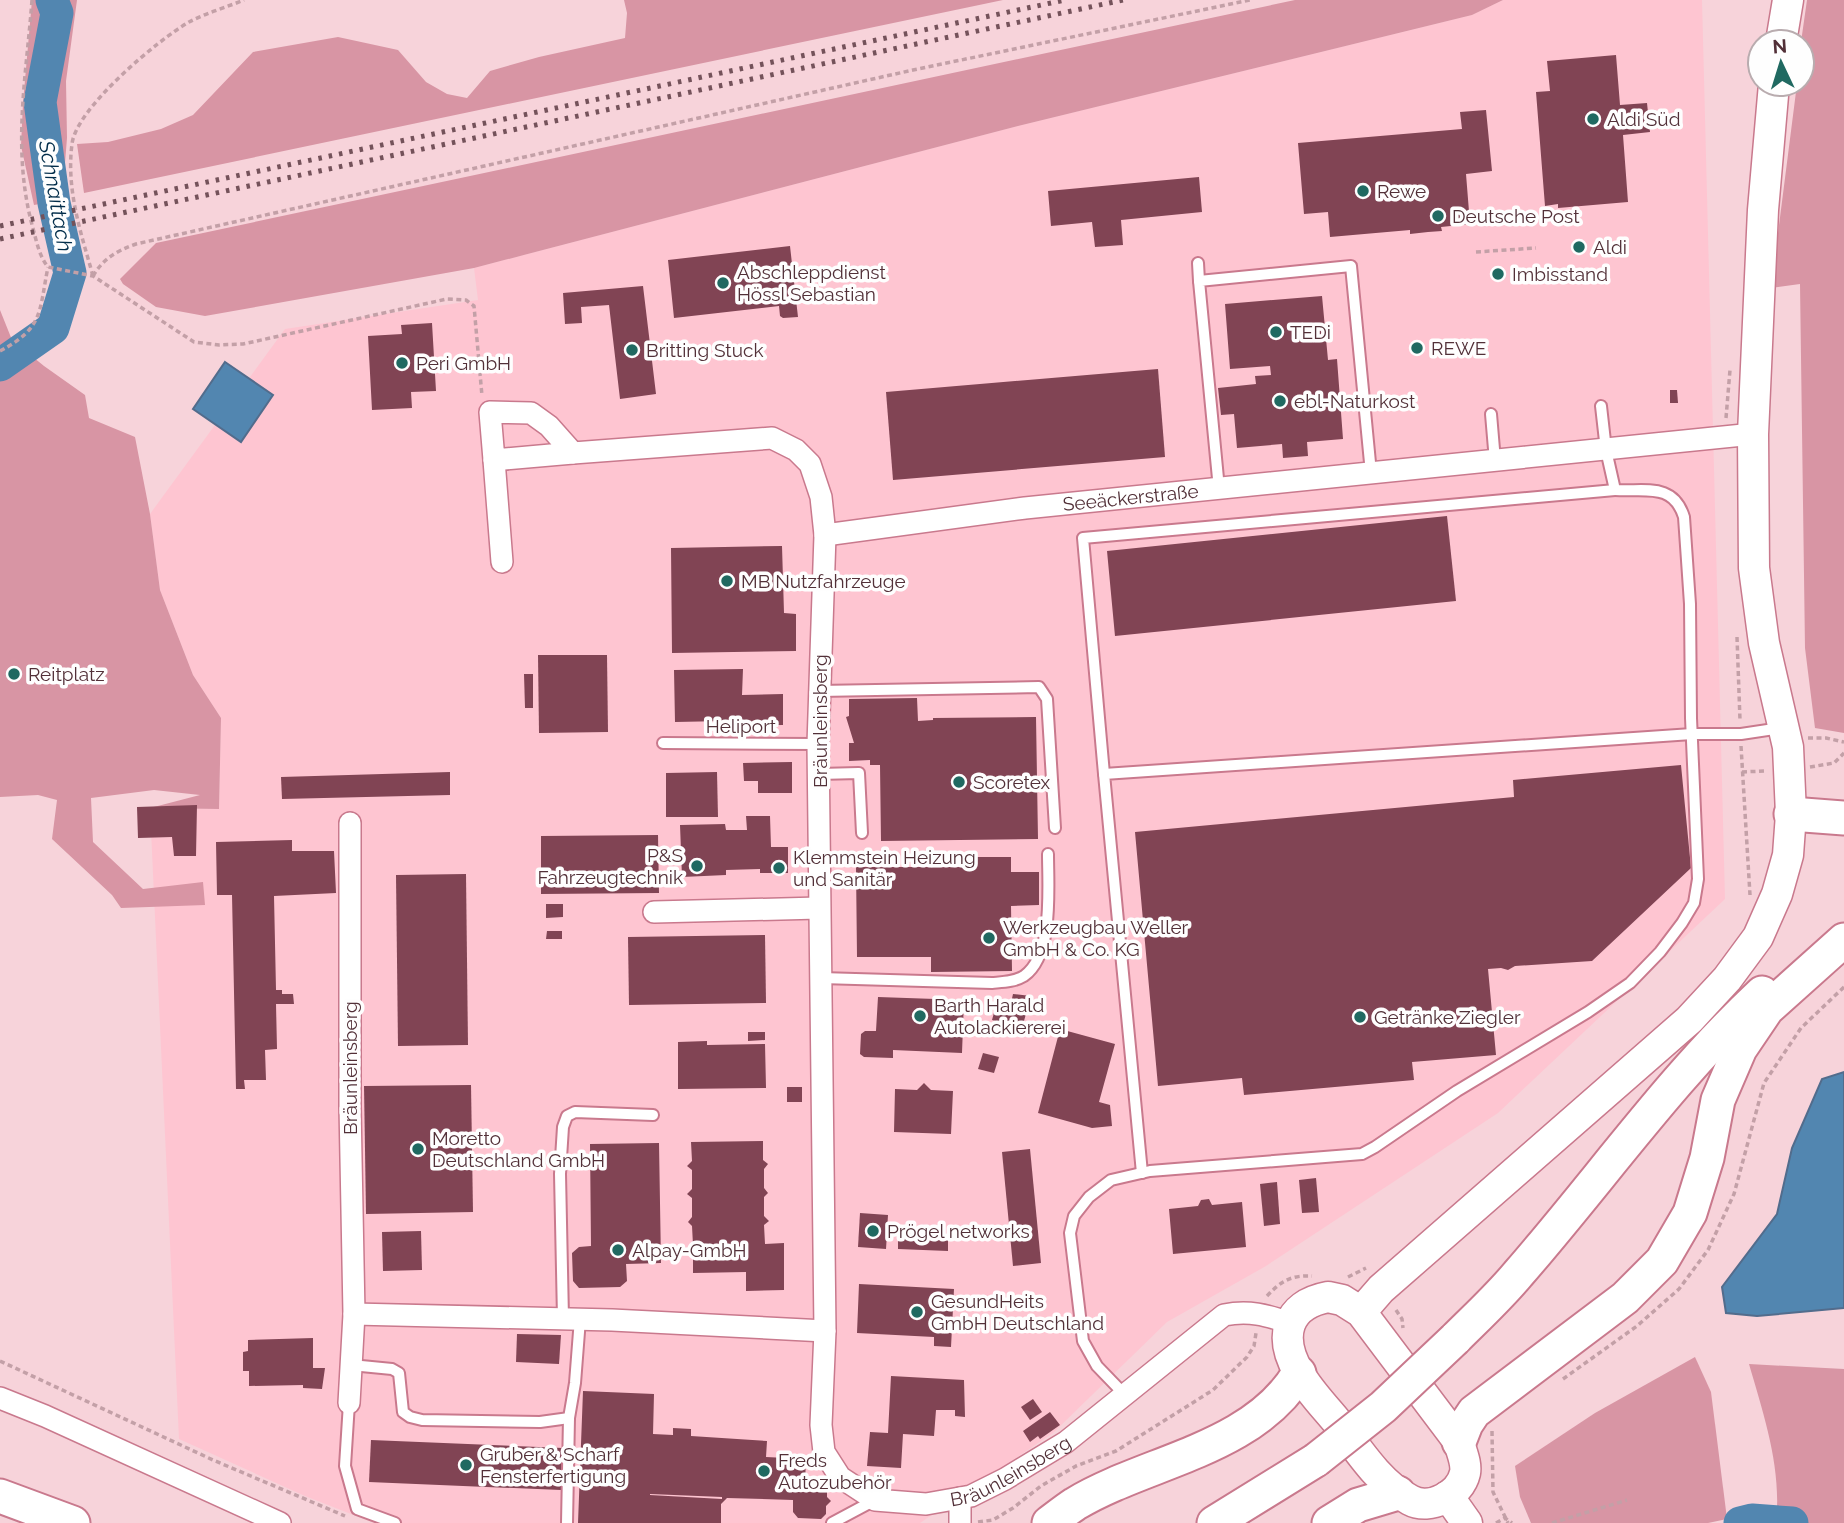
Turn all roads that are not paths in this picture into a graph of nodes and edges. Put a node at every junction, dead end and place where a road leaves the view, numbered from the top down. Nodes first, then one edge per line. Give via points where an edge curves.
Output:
1 (1787, 0) edge
2 (1783, 28) edge
3 (1773, 98) edge
4 (1198, 263) dead end
5 (1199, 281) junction
6 (1601, 406) dead end
7 (1491, 414) dead end
8 (1753, 434) junction
9 (1606, 450) junction
10 (573, 453) junction
11 (494, 460) junction
12 (1495, 461) junction
13 (1371, 474) junction
14 (1219, 489) junction
15 (1615, 490) junction
16 (825, 535) junction
17 (502, 562) dead end
18 (819, 691) junction
19 (1785, 733) junction
20 (1692, 734) junction
21 (663, 743) dead end
22 (818, 744) junction
23 (819, 774) junction
24 (1104, 774) junction
25 (1791, 814) junction
26 (1844, 818) edge
27 (350, 823) dead end
28 (1055, 828) dead end
29 (862, 833) dead end
30 (1048, 854) dead end
31 (819, 908) junction
32 (654, 912) dead end
33 (1844, 927) edge
34 (1844, 940) edge
35 (821, 978) junction
36 (653, 1115) dead end
37 (1142, 1173) junction
38 (1361, 1312) junction
39 (354, 1314) junction
40 (572, 1319) junction
41 (1290, 1323) junction
42 (825, 1331) junction
43 (351, 1365) junction
44 (1299, 1373) junction
45 (1125, 1395) junction
46 (0, 1398) edge
47 (349, 1403) joint
48 (569, 1418) junction
49 (1459, 1442) junction
50 (1398, 1493) junction
51 (0, 1496) edge
52 (1448, 1496) junction
53 (960, 1497) junction
54 (875, 1500) junction
55 (73, 1523) edge
56 (280, 1523) edge
57 (396, 1523) edge
58 (567, 1523) edge
59 (832, 1523) edge
60 (960, 1523) edge
61 (1049, 1523) edge
62 (1214, 1523) edge
63 (1329, 1523) edge
64 (1467, 1523) edge

1 - 2 main road
3 - 8 main road
4 - 5 lane
5 - 13 lane via 1351,267
5 - 14 lane
6 - 9 lane
7 - 12 lane
8 - 9 street, Seeäckerstraße
8 - 19 main road via 1754,568 1764,643
9 - 12 street, Seeäckerstraße
9 - 15 lane
10 - 11 street
10 - 11 street via 531,413 490,412
10 - 16 street via 772,438 796,450 810,464 821,497
11 - 17 street
12 - 13 street, Seeäckerstraße
13 - 14 street, Seeäckerstraße
14 - 16 street, Seeäckerstraße via 1025,508
15 - 20 lane via 1671,494 1680,504 1690,604
15 - 24 lane via 1083,538
16 - 18 street, Bräunleinsberg
18 - 22 street, Bräunleinsberg
18 - 28 lane via 1040,687 1047,699
19 - 20 lane
19 - 25 main road
20 - 24 lane
20 - 37 lane via 1698,879 1694,903 1660,952 1630,983 1362,1154
21 - 22 lane, Heliport
22 - 23 street, Bräunleinsberg
23 - 29 lane via 859,773
23 - 31 street, Bräunleinsberg
24 - 37 lane
25 - 26 main road
25 - 38 main road via 1788,855 1777,894 1758,937 1727,979 1689,1020 1381,1289
27 - 39 street, Bräunleinsberg
30 - 35 lane via 1046,932 1034,967 1017,980
31 - 32 street
31 - 35 street, Bräunleinsberg
33 - 62 main road, bridge via 1793,963 1720,1032 1518,1275 1455,1339 1383,1406 1315,1460
34 - 49 main road via 1767,1009 1740,1049 1718,1100 1690,1213 1662,1261 1625,1298 1474,1412
35 - 42 street, Bräunleinsberg
36 - 40 lane via 575,1112 567,1116 560,1174
37 - 45 lane via 1111,1181 1089,1197 1074,1216 1070,1234 1083,1341 1097,1366
38 - 41 main road via 1328,1297 1298,1309
38 - 49 main road
39 - 40 street
39 - 43 street, Bräunleinsberg
40 - 42 street
40 - 48 lane via 575,1383
41 - 44 main road via 1287,1343
41 - 45 street, Bräunleinsberg via 1260,1313 1224,1315
42 - 54 street, Bräunleinsberg via 824,1452 839,1477
43 - 47 street, Bräunleinsberg
43 - 48 lane via 399,1373 403,1412 422,1420 540,1422
44 - 50 main road via 1376,1473
44 - 61 main road via 1266,1413 1178,1460 1076,1504
45 - 53 street, Bräunleinsberg via 1066,1442 1005,1479
46 - 56 street
47 - 57 lane via 345,1466 357,1509
48 - 58 lane
49 - 52 main road via 1465,1473
50 - 52 main road via 1427,1504
50 - 63 main road via 1358,1505
51 - 55 main road
52 - 64 main road
53 - 54 street, Bräunleinsberg via 926,1504
53 - 60 street
54 - 59 lane

